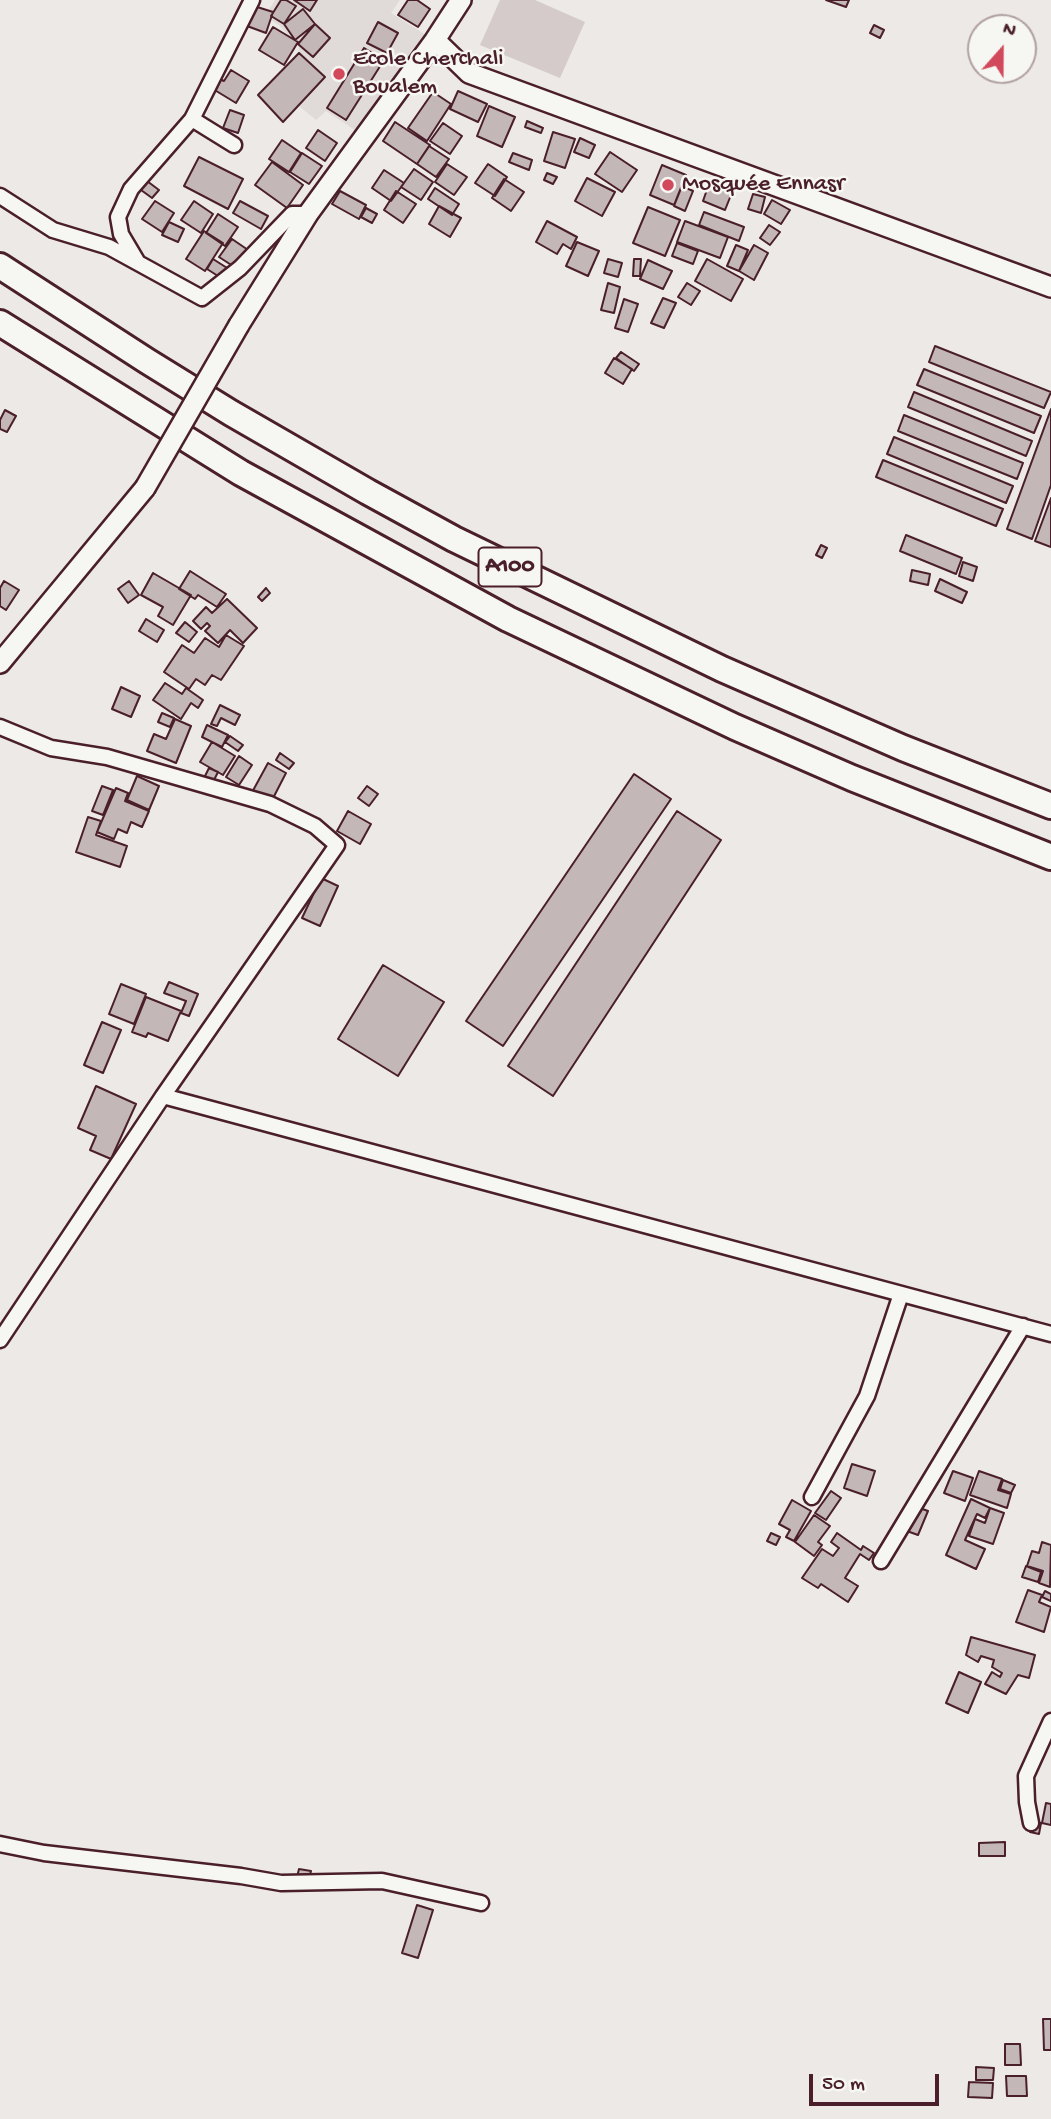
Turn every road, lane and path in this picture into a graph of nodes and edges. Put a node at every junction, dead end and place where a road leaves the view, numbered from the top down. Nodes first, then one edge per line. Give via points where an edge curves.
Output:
1 (252, 0) edge
2 (461, 0) edge
3 (435, 40) junction
4 (192, 119) junction
5 (234, 145) dead end
6 (0, 196) edge
7 (308, 214) junction
8 (137, 262) junction
9 (0, 266) edge
10 (1051, 287) edge
11 (0, 323) edge
12 (0, 663) edge
13 (0, 727) edge
14 (1051, 806) edge
15 (1051, 857) edge
16 (163, 1096) junction
17 (901, 1294) junction
18 (1023, 1326) junction
19 (1051, 1334) edge
20 (0, 1340) edge
21 (812, 1497) dead end
22 (881, 1561) dead end
23 (1051, 1721) edge
24 (1031, 1823) dead end
25 (0, 1844) edge
26 (481, 1903) dead end

1 - 4 street
2 - 3 street
3 - 7 street
3 - 10 street via 468,73
4 - 5 street
4 - 8 street via 131,188 118,217 121,234
6 - 8 street via 53,230 109,247
7 - 8 street via 292,214 240,268 202,298
7 - 12 street, bridge via 145,488
9 - 14 highway, A100 / A100 via 220,407 465,544 722,669
11 - 15 highway, A100 via 241,473 508,619 735,727
13 - 16 street via 51,748 107,757 270,804 315,826 337,845
16 - 17 street
16 - 20 street
17 - 18 street
17 - 21 street via 867,1396
18 - 19 street
18 - 22 street
23 - 24 street via 1026,1776
25 - 26 street via 281,1883 382,1881

